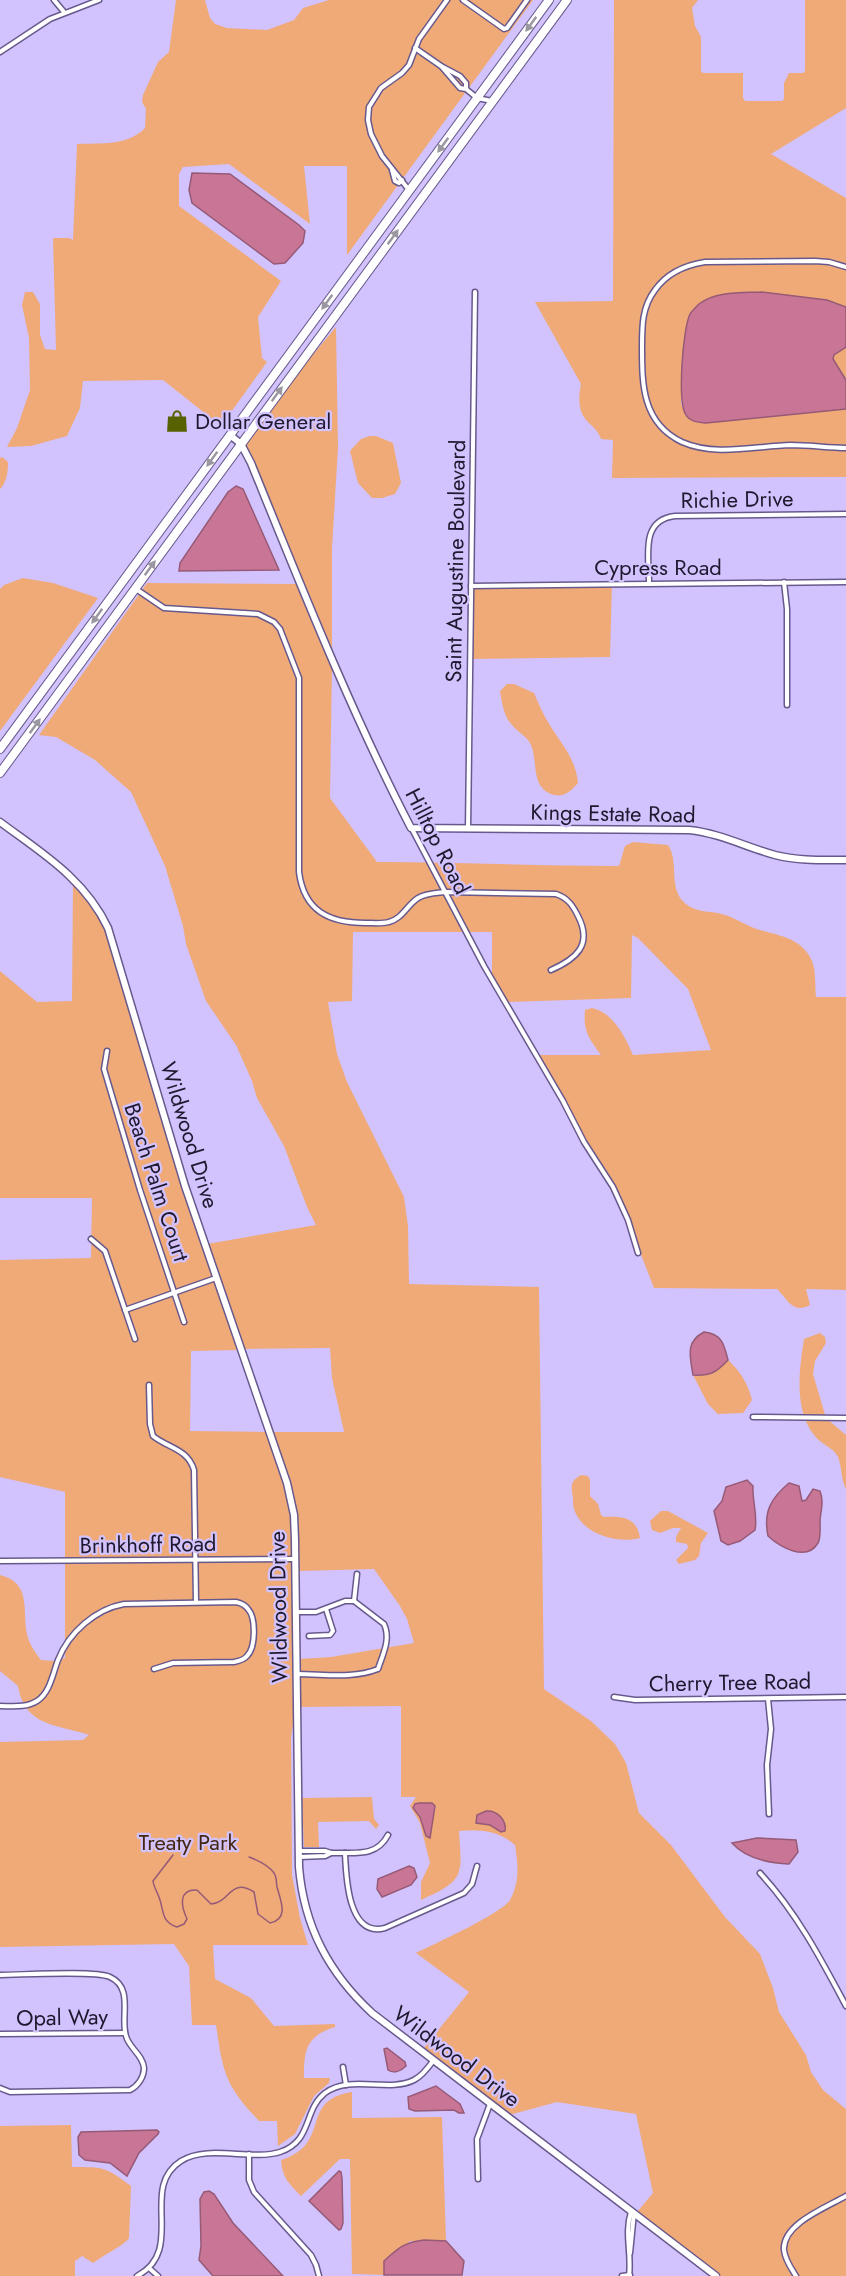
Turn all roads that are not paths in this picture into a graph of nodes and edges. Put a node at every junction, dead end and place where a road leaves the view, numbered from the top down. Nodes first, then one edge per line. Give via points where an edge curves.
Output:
1 (54, 0) edge
2 (99, 0) edge
3 (447, 0) edge
4 (463, 0) edge
5 (527, 0) edge
6 (549, 0) edge
7 (567, 0) edge
8 (64, 12) junction
9 (415, 48) junction
10 (0, 52) edge
11 (441, 66) junction
12 (465, 89) junction
13 (477, 98) junction
14 (493, 101) junction
15 (409, 190) junction
16 (846, 267) edge
17 (475, 292) dead end
18 (230, 435) junction
19 (241, 444) junction
20 (846, 448) edge
21 (846, 514) edge
22 (784, 582) junction
23 (846, 582) edge
24 (649, 583) junction
25 (471, 586) junction
26 (135, 588) junction
27 (787, 705) dead end
28 (0, 749) edge
29 (0, 773) edge
30 (0, 822) edge
31 (411, 828) junction
32 (468, 830) junction
33 (846, 860) edge
34 (445, 892) junction
35 (551, 970) dead end
36 (107, 1051) dead end
37 (91, 1239) dead end
38 (638, 1253) dead end
39 (216, 1278) junction
40 (175, 1293) junction
41 (125, 1310) junction
42 (184, 1322) dead end
43 (135, 1340) dead end
44 (149, 1385) dead end
45 (753, 1417) dead end
46 (846, 1418) edge
47 (296, 1559) junction
48 (196, 1560) junction
49 (0, 1561) edge
50 (357, 1574) dead end
51 (354, 1601) junction
52 (196, 1602) junction
53 (326, 1609) junction
54 (297, 1612) junction
55 (309, 1636) dead end
56 (154, 1669) dead end
57 (297, 1674) junction
58 (614, 1697) dead end
59 (846, 1697) edge
60 (768, 1698) junction
61 (0, 1706) edge
62 (769, 1814) dead end
63 (388, 1835) dead end
64 (345, 1852) junction
65 (299, 1854) junction
66 (477, 1866) dead end
67 (760, 1873) dead end
68 (0, 1975) edge
69 (846, 2006) edge
70 (125, 2033) junction
71 (0, 2034) edge
72 (433, 2061) junction
73 (343, 2067) dead end
74 (346, 2085) junction
75 (0, 2088) edge
76 (490, 2104) junction
77 (249, 2154) junction
78 (478, 2179) dead end
79 (846, 2196) edge
80 (632, 2212) junction
81 (149, 2268) junction
82 (630, 2275) edge
83 (137, 2276) edge
84 (158, 2276) edge
85 (319, 2276) edge
86 (622, 2276) edge
87 (716, 2276) edge
88 (796, 2276) edge

1 - 8 street
2 - 8 street
3 - 9 street
4 - 5 street via 504,29
6 -> 13 highway
7 - 14 highway
8 - 10 street
9 - 11 street
9 - 15 street via 409,65 381,88 369,107 368,120 382,156
11 - 12 street via 455,84
11 - 12 street via 460,76 466,83
12 - 13 street
13 - 14 street
13 -> 15 highway
19 -> 14 highway
15 -> 18 highway
16 - 20 street via 815,261 693,264 670,275 653,291 644,311 642,329 644,392 658,422 673,437 710,449 790,445
17 - 25 street, Saint Augustine Boulevard
18 - 19 street, Hilltop Road
18 -> 28 highway
26 -> 19 highway
19 - 31 street, Hilltop Road via 353,709
21 - 24 street, Richie Drive via 661,518 650,532
22 - 23 street, Cypress Road
22 - 24 street, Cypress Road
22 - 27 street
24 - 25 street, Cypress Road
25 - 32 street, Saint Augustine Boulevard
29 -> 26 highway
26 - 34 street via 164,609 258,614 280,629 300,678 299,873 303,892 318,911 348,923 390,922 419,897
30 - 39 street, Wildwood Drive via 73,877 105,921
31 - 32 street, Kings Estate Road
31 - 34 street, Hilltop Road
32 - 33 street, Kings Estate Road via 689,830 785,857
34 - 35 street via 550,893 569,901 582,925 581,949 573,959
34 - 38 street, Hilltop Road via 613,1187
36 - 40 street, Beach Palm Court via 104,1069
37 - 41 street via 105,1251
39 - 40 street
39 - 47 street, Wildwood Drive via 287,1483 294,1515
40 - 41 street
40 - 42 street, Beach Palm Court
41 - 43 street
44 - 48 street via 153,1436 183,1452 194,1470
45 - 46 street
47 - 48 street, Brinkhoff Road
47 - 54 street, Wildwood Drive
48 - 49 street, Brinkhoff Road
48 - 52 street
50 - 51 street
51 - 53 street
51 - 57 street via 387,1629 387,1643 378,1669 345,1676
52 - 56 street via 244,1604 253,1618 251,1650 234,1662 173,1663
52 - 61 street via 124,1604 104,1610 71,1637 38,1701
53 - 54 street
53 - 55 street via 333,1631 330,1635
54 - 57 street, Wildwood Drive
57 - 65 street, Wildwood Drive
58 - 60 street, Cherry Tree Road
59 - 60 street, Cherry Tree Road
60 - 62 street
63 - 64 street via 375,1850
64 - 65 street
64 - 66 street via 353,1905 361,1923 372,1929 385,1928 464,1893 472,1884
65 - 72 street, Wildwood Drive via 305,1907 331,1968 372,2013
67 - 69 street via 801,1925
68 - 70 street via 110,1977 124,1994
70 - 71 street, Opal Way
70 - 75 street via 144,2068 138,2084 130,2090 10,2092
72 - 74 street via 420,2076 408,2082
72 - 76 street, Wildwood Drive
73 - 74 street
74 - 77 street via 330,2090 318,2100 304,2134 294,2145 278,2152
76 - 78 street via 477,2139
76 - 80 street, Wildwood Drive
77 - 81 street via 194,2156 173,2168 162,2188 161,2247
77 - 85 street via 249,2180 254,2192 311,2255
79 - 88 street via 803,2221 788,2235 784,2253
80 - 82 street via 627,2230
80 - 87 street, Wildwood Drive
81 - 83 street
81 - 84 street
82 - 86 street

